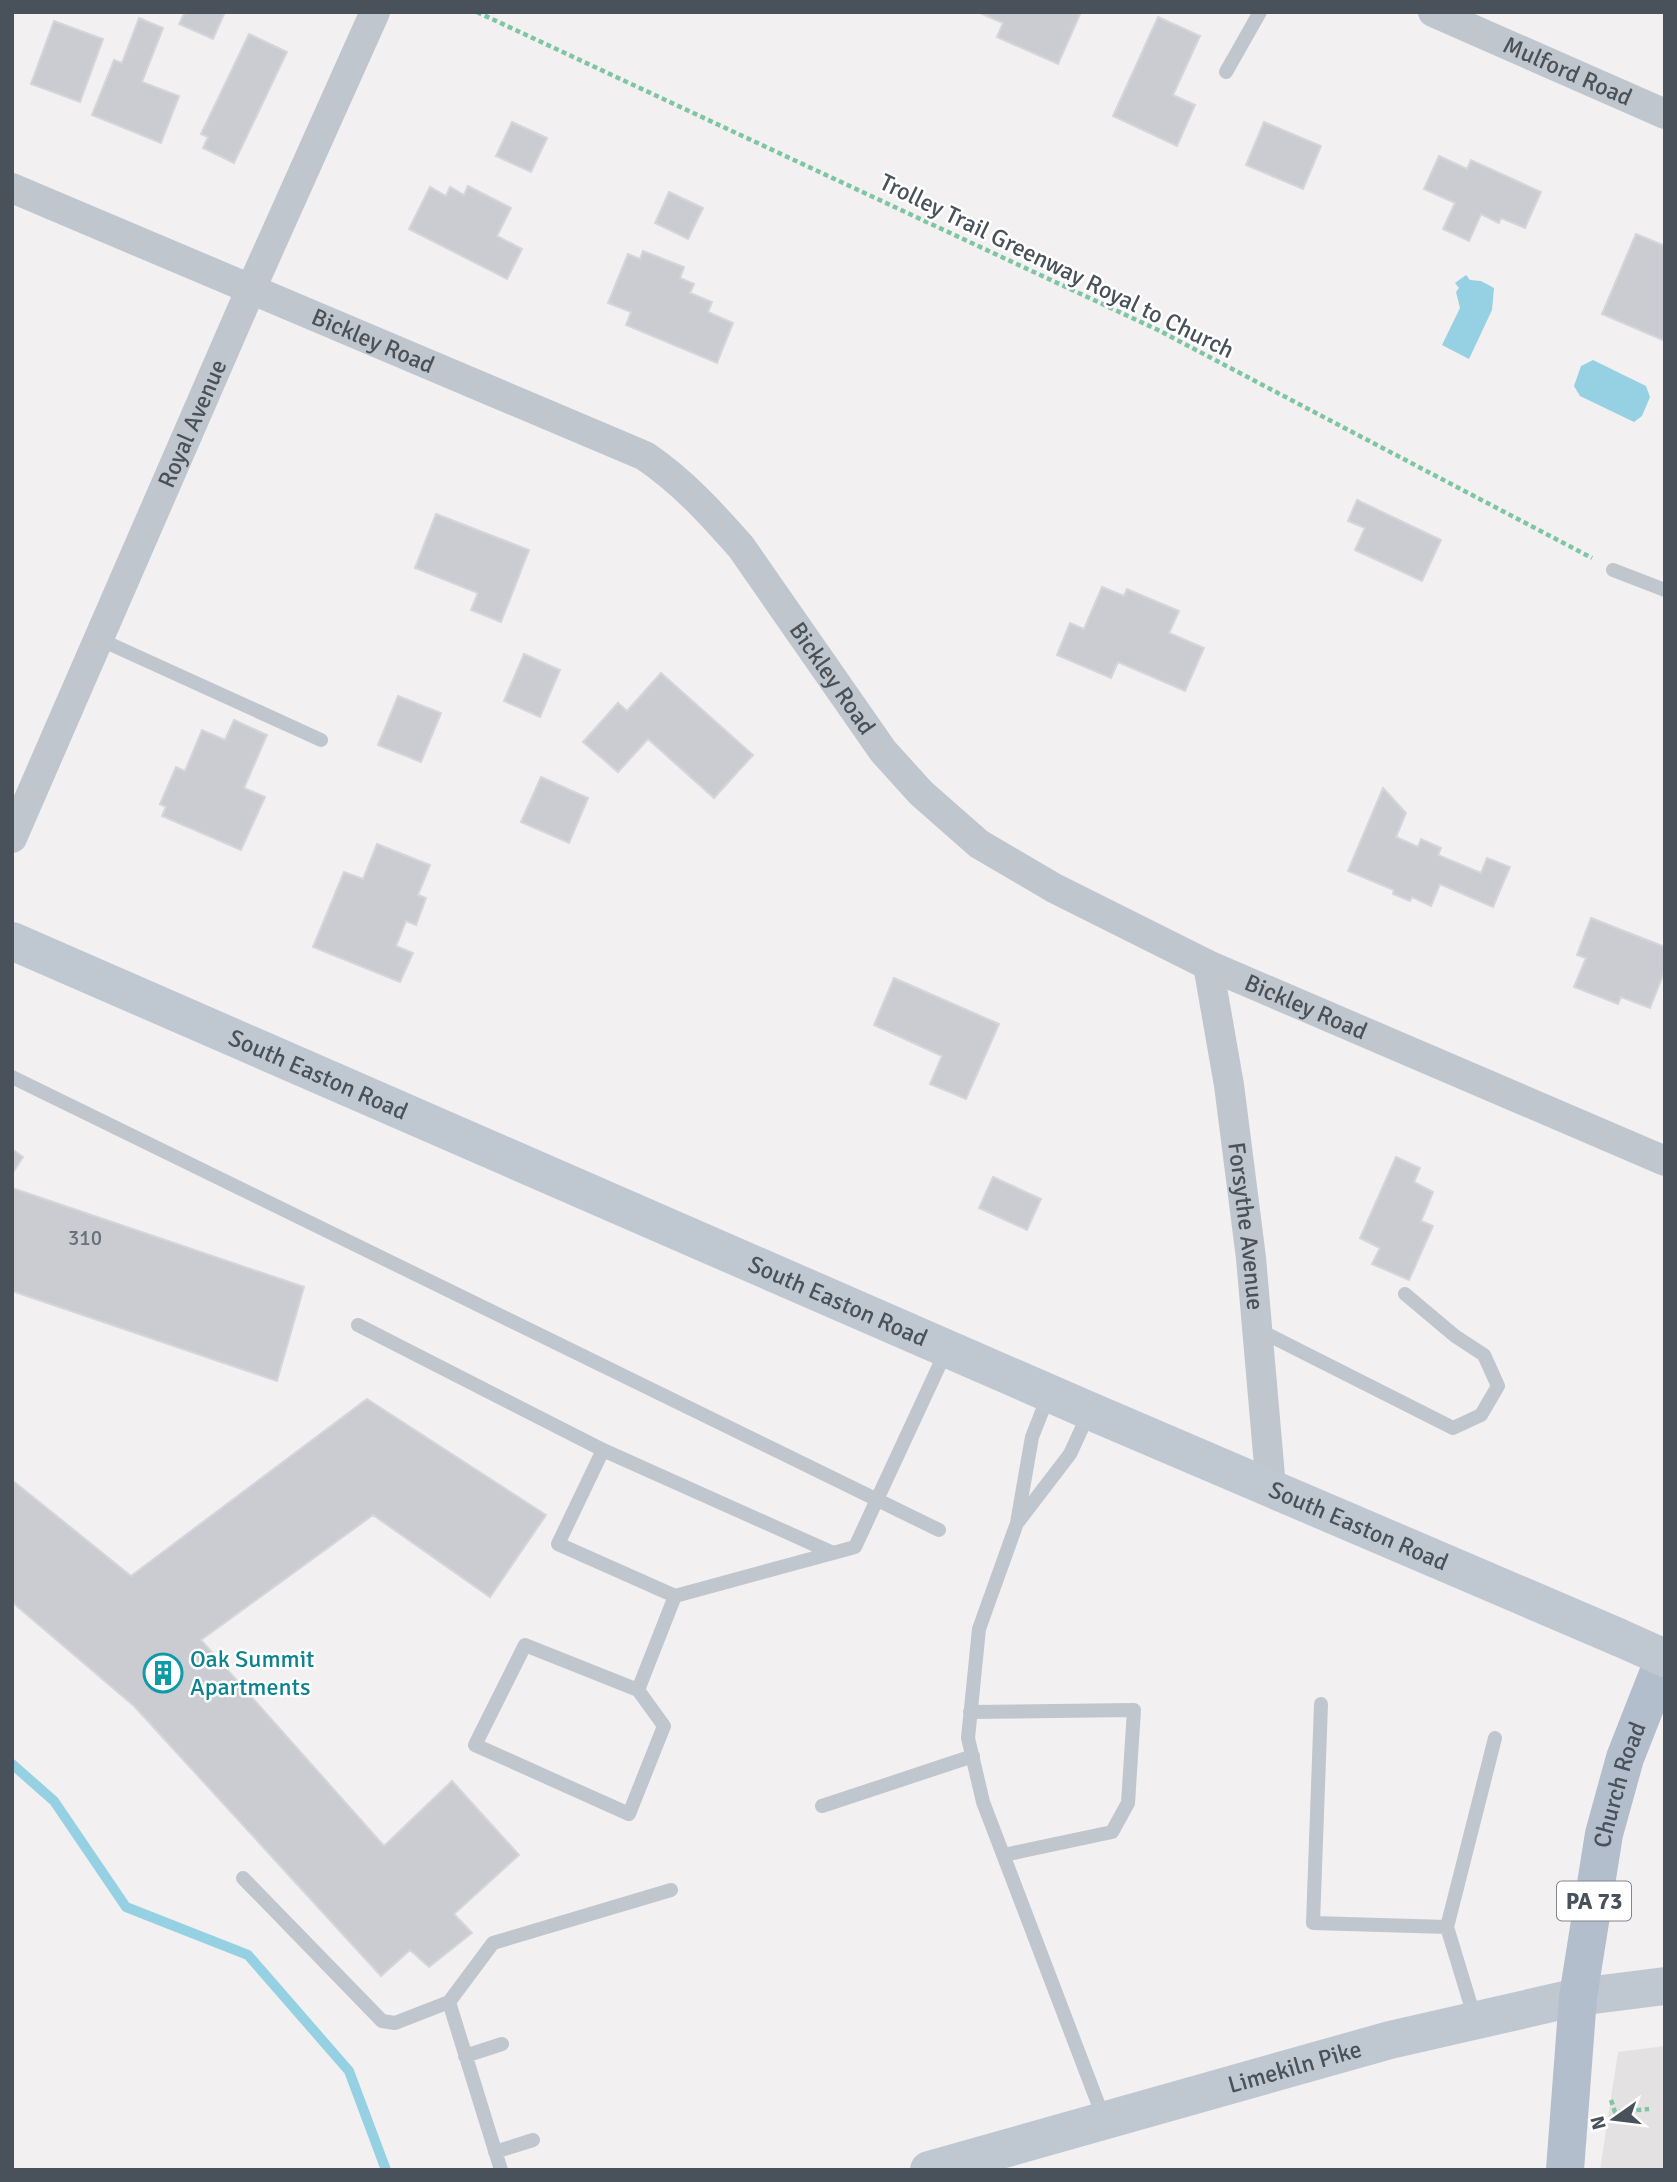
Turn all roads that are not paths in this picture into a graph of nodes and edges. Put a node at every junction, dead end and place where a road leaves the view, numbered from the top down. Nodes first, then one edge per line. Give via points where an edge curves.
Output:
1 (375, 12) edge
2 (1260, 12) edge
3 (1433, 12) edge
4 (1226, 72) dead end
5 (1665, 114) edge
6 (12, 188) edge
7 (250, 291) junction
8 (1613, 569) road end
9 (1665, 590) edge
10 (99, 639) junction
11 (321, 740) dead end
12 (12, 838) edge
13 (12, 942) edge
14 (1208, 965) junction
15 (12, 1077) edge
16 (1665, 1161) edge
17 (1405, 1294) dead end
18 (358, 1325) dead end
19 (1257, 1329) junction
20 (947, 1347) junction
21 (1050, 1393) junction
22 (1090, 1411) junction
23 (603, 1450) junction
24 (1271, 1488) junction
25 (878, 1501) junction
26 (1017, 1523) junction
27 (939, 1530) dead end
28 (833, 1553) junction
29 (675, 1596) junction
30 (1665, 1657) edge
31 (638, 1690) junction
32 (1321, 1703) dead end
33 (970, 1712) junction
34 (1495, 1738) dead end
35 (973, 1756) junction
36 (822, 1806) dead end
37 (1004, 1855) junction
38 (243, 1878) dead end
39 (671, 1890) dead end
40 (1447, 1927) junction
41 (1665, 1986) edge
42 (1578, 1997) junction
43 (449, 2002) junction
44 (1475, 2020) junction
45 (502, 2044) dead end
46 (465, 2056) junction
47 (1104, 2120) junction
48 (533, 2140) dead end
49 (495, 2152) junction
50 (501, 2170) edge
51 (929, 2170) edge
52 (1564, 2170) edge

1 - 7 street, Royal Avenue
2 - 4 lane
3 - 5 street, Mulford Road
6 - 7 street, Bickley Road
7 - 10 street, Royal Avenue
7 - 14 street, Bickley Road via 645,456 697,497 741,547 883,751 949,820 979,844 1045,883
8 - 9 lane
10 - 11 lane
10 - 12 street, Royal Avenue
13 - 20 main road, South Easton Road
14 - 16 street, Bickley Road
14 - 19 street, Forsythe Avenue via 1229,1085
15 - 25 lane
17 - 19 lane via 1485,1355 1498,1387 1481,1415 1452,1428
18 - 23 lane
19 - 24 street, Forsythe Avenue
20 - 21 main road, South Easton Road
20 - 25 lane
21 - 22 main road, South Easton Road
21 - 26 lane via 1032,1437
22 - 24 main road, South Easton Road
22 - 26 lane via 1070,1454
23 - 28 lane
23 - 29 lane via 558,1544
24 - 30 main road, South Easton Road, bridge
25 - 27 lane
25 - 28 lane via 855,1547
26 - 33 lane via 979,1629
28 - 29 lane
29 - 31 lane
30 - 42 main road, Church Road / PA 73 via 1625,1758 1604,1834
31 - 31 lane via 525,1645 475,1745 629,1814 664,1726
32 - 40 lane via 1313,1923
33 - 35 lane via 968,1738
33 - 37 lane via 1134,1710 1128,1803 1112,1832
34 - 40 lane
35 - 36 lane
35 - 37 lane via 983,1802
37 - 47 lane
38 - 43 lane via 382,2021 395,2023
39 - 43 lane via 493,1943
40 - 44 lane
41 - 42 main road, Limekiln Pike
42 - 44 main road, Limekiln Pike
42 - 52 main road, Church Road / PA 73
43 - 46 lane
44 - 47 main road, Limekiln Pike
45 - 46 lane
46 - 49 lane
47 - 51 main road, Limekiln Pike
48 - 49 lane
49 - 50 lane

